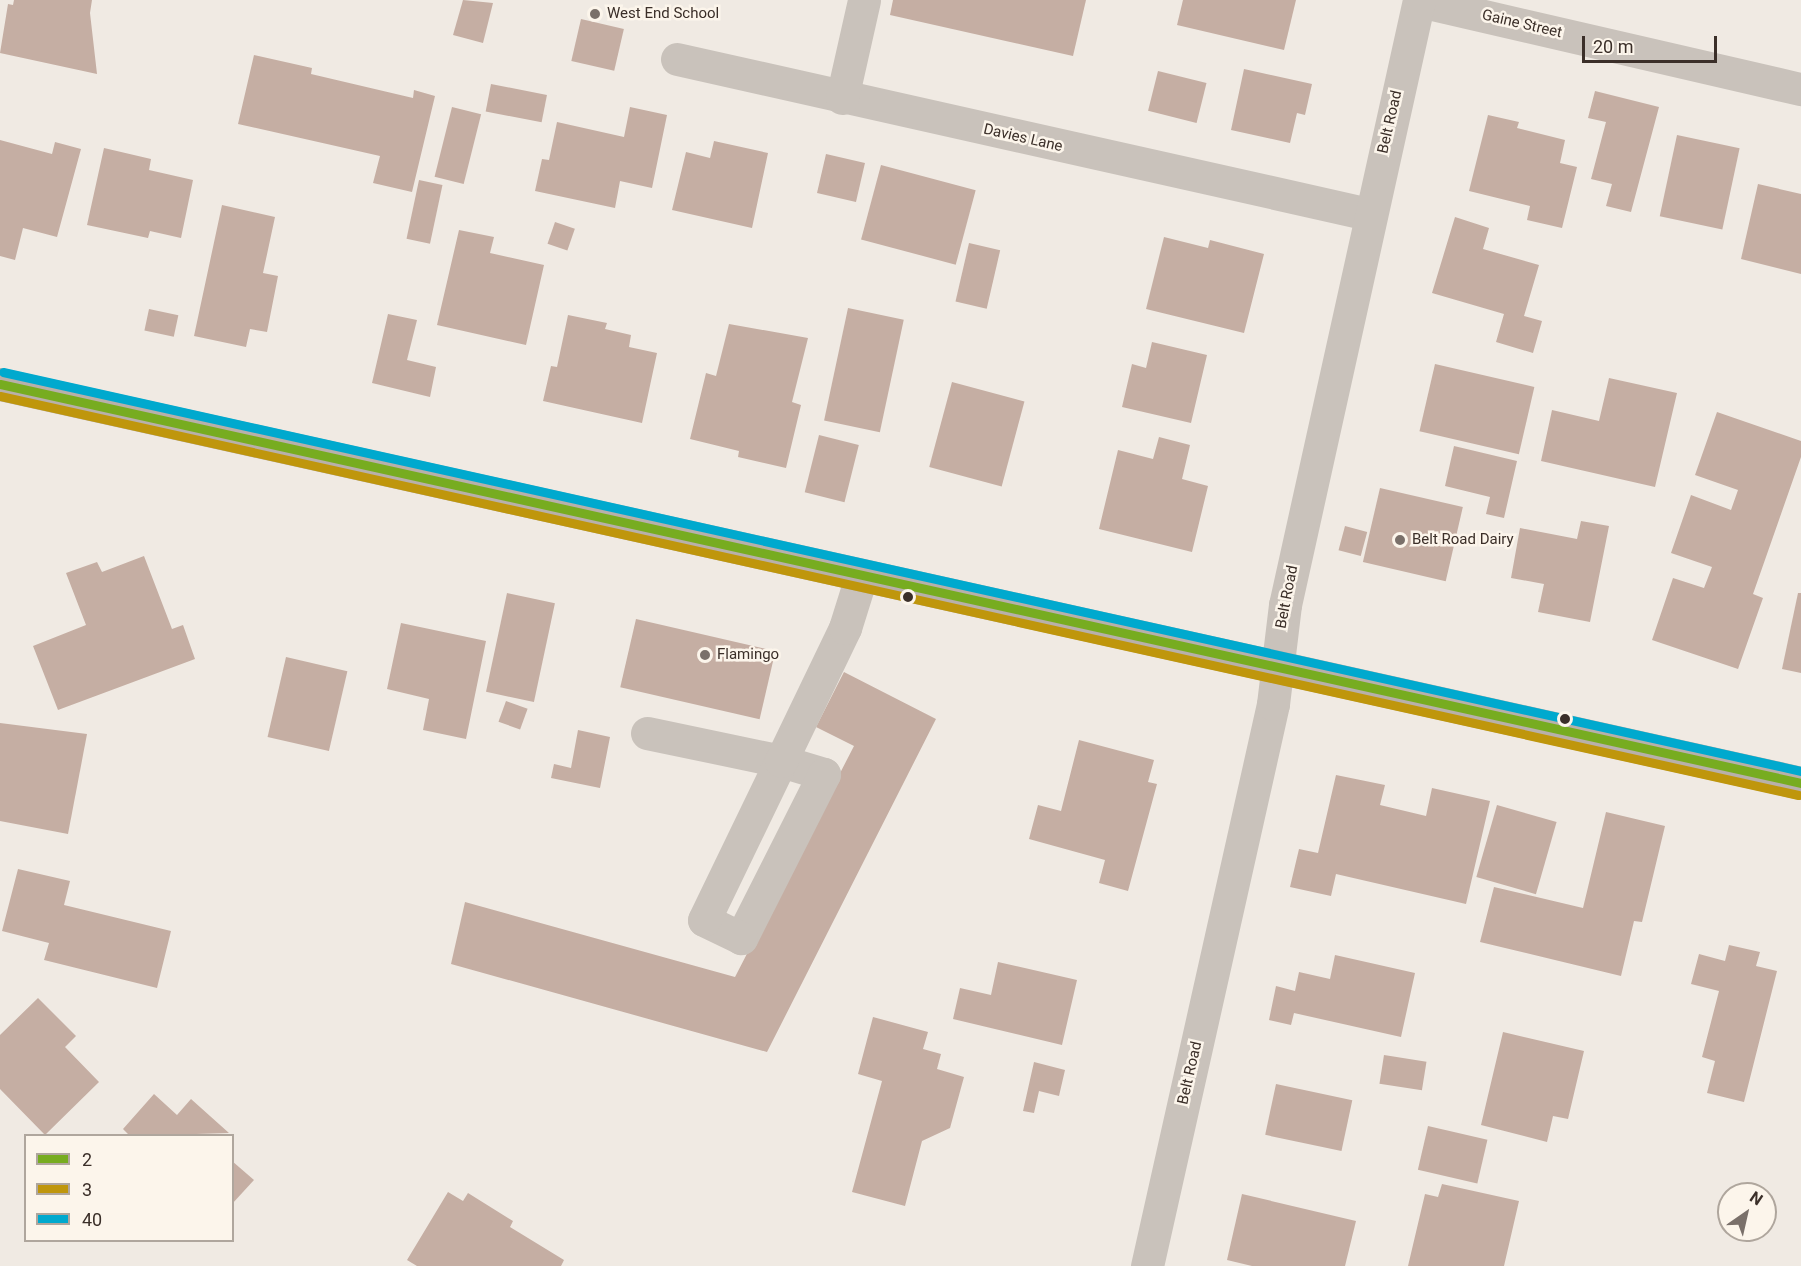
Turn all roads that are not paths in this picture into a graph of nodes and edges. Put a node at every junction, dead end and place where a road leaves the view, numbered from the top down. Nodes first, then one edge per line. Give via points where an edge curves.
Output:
1 (864, 0) edge
2 (1419, 0) edge
3 (677, 59) dead end
4 (1801, 89) edge
5 (842, 98) junction
6 (1369, 214) junction
7 (0, 384) edge
8 (861, 577) junction
9 (1276, 669) junction
10 (647, 733) dead end
11 (781, 761) junction
12 (1801, 783) edge
13 (1146, 1266) edge

1 - 5 street
2 - 4 street, Gaine Street
2 - 6 street, Belt Road
3 - 5 street, Davies Lane
5 - 6 street, Davies Lane
6 - 9 street, Belt Road via 1292,571
7 - 8 main road
8 - 9 main road
8 - 11 street via 845,628
9 - 12 main road
9 - 13 street, Belt Road via 1273,704
10 - 11 street
11 - 11 street via 704,920 741,938 824,774

